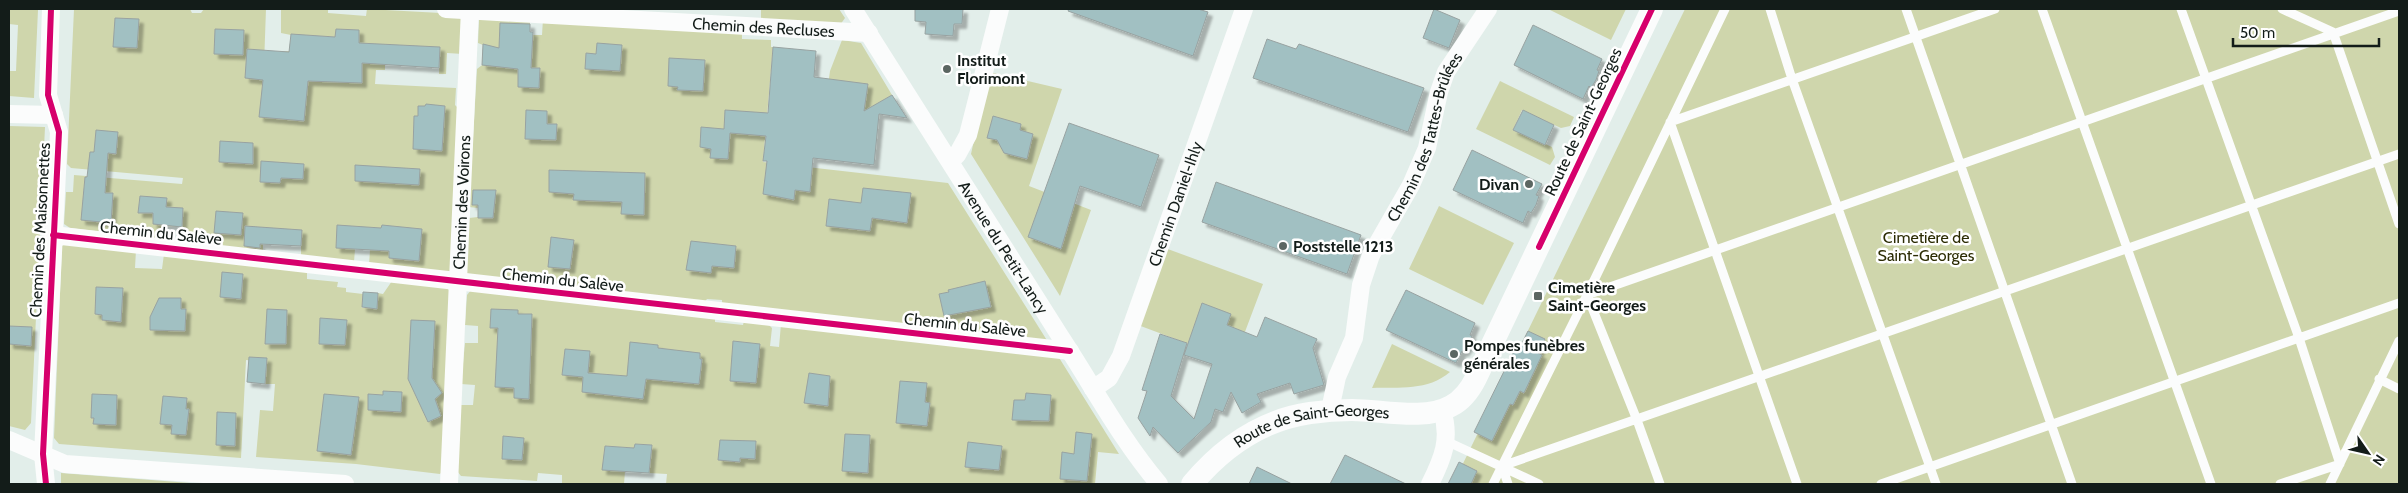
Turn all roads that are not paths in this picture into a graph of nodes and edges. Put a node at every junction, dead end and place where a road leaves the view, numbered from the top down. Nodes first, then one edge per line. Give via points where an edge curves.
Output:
1 (51, 9) edge
2 (446, 9) edge
3 (470, 9) edge
4 (853, 9) edge
5 (1000, 9) edge
6 (1244, 9) edge
7 (1488, 9) edge
8 (1652, 9) edge
9 (1724, 9) edge
10 (1770, 9) edge
11 (1906, 9) edge
12 (1995, 9) edge
13 (2042, 9) edge
14 (2181, 9) edge
15 (2282, 9) edge
16 (2399, 11) edge
17 (2333, 32) junction
18 (869, 33) junction
19 (1916, 37) junction
20 (2205, 78) junction
21 (1792, 79) junction
22 (9, 114) edge
23 (54, 115) junction
24 (1670, 122) junction
25 (2083, 122) junction
26 (2399, 154) edge
27 (949, 160) junction
28 (2377, 162) junction
29 (1960, 164) junction
30 (2251, 206) junction
31 (1837, 207) junction
32 (2399, 224) edge
33 (53, 235) junction
34 (1715, 250) junction
35 (2126, 251) junction
36 (459, 282) junction
37 (2005, 292) junction
38 (1588, 295) junction
39 (2399, 303) edge
40 (1882, 335) junction
41 (2299, 338) junction
42 (2399, 341) edge
43 (1070, 351) junction
44 (1759, 378) junction
45 (2379, 379) junction
46 (2175, 383) junction
47 (1093, 389) junction
48 (2399, 389) edge
49 (1330, 410) junction
50 (1442, 410) junction
51 (1637, 420) junction
52 (2052, 426) junction
53 (9, 440) edge
54 (1446, 441) junction
55 (43, 454) junction
56 (2340, 464) junction
57 (1502, 466) junction
58 (1930, 467) junction
59 (46, 484) edge
60 (345, 484) edge
61 (449, 484) edge
62 (1159, 484) edge
63 (1192, 484) edge
64 (1430, 484) edge
65 (1493, 484) edge
66 (1508, 484) edge
67 (1539, 484) edge
68 (1660, 484) edge
69 (1797, 484) edge
70 (1881, 484) edge
71 (1936, 484) edge
72 (2072, 484) edge
73 (2211, 484) edge
74 (2280, 484) edge
75 (2330, 484) edge

1 - 23 street, Chemin des Maisonnettes via 48,94
2 - 3 street, Chemin des Recluses
3 - 18 street, Chemin des Recluses
3 - 36 street, Chemin des Voirons
4 - 18 street, Avenue du Petit-Lancy
5 - 27 street via 968,135 957,155
6 - 47 street, Chemin Daniel-Ihly via 1121,356 1109,378
7 - 49 street, Chemin des Tattes-Brûlées via 1446,72 1426,148 1411,185 1371,255 1361,285 1354,338 1337,377
8 - 50 street, Route de Saint-Georges via 1476,378 1462,399
9 - 24 lane
10 - 21 lane
11 - 19 lane
12 - 19 lane
13 - 25 lane
14 - 20 lane
15 - 17 lane
16 - 17 lane
17 - 20 lane
17 - 28 lane
18 - 27 street, Avenue du Petit-Lancy
19 - 21 lane
19 - 29 lane
20 - 25 lane
20 - 30 lane
21 - 24 lane
21 - 31 lane
22 - 23 street
23 - 33 street, Chemin des Maisonnettes via 59,132
24 - 34 lane
24 - 38 lane
25 - 29 lane
25 - 35 lane
26 - 28 lane
27 - 43 street, Avenue du Petit-Lancy
28 - 30 lane
28 - 32 lane
29 - 31 lane
29 - 37 lane
30 - 35 lane
30 - 41 lane
31 - 34 lane
31 - 40 lane
33 - 36 street, Chemin du Salève
33 - 55 street, Chemin des Maisonnettes
34 - 38 lane
34 - 44 lane
35 - 37 lane
35 - 46 lane
36 - 43 street, Chemin du Salève
36 - 61 street, Chemin des Voirons
37 - 40 lane
37 - 52 lane
38 - 51 lane
38 - 57 lane
39 - 41 lane
40 - 44 lane
40 - 58 lane
41 - 46 lane
41 - 56 lane
42 - 45 lane
43 - 47 street, Avenue du Petit-Lancy
44 - 51 lane
44 - 69 lane
45 - 48 lane
45 - 56 lane
46 - 52 lane
46 - 73 lane
47 - 62 street, Avenue du Petit-Lancy via 1118,432
49 - 50 street, Route de Saint-Georges via 1410,413
49 - 63 street, Route de Saint-Georges via 1291,417 1240,439
50 - 54 street via 1447,427
51 - 57 lane
51 - 68 lane
52 - 58 lane
52 - 72 lane
53 - 55 street
54 - 57 lane
54 - 64 street
55 - 59 street, Chemin des Maisonnettes
55 - 60 street via 65,464
56 - 74 lane
56 - 75 lane
57 - 65 lane
57 - 66 lane
57 - 67 lane
58 - 70 lane
58 - 71 lane

